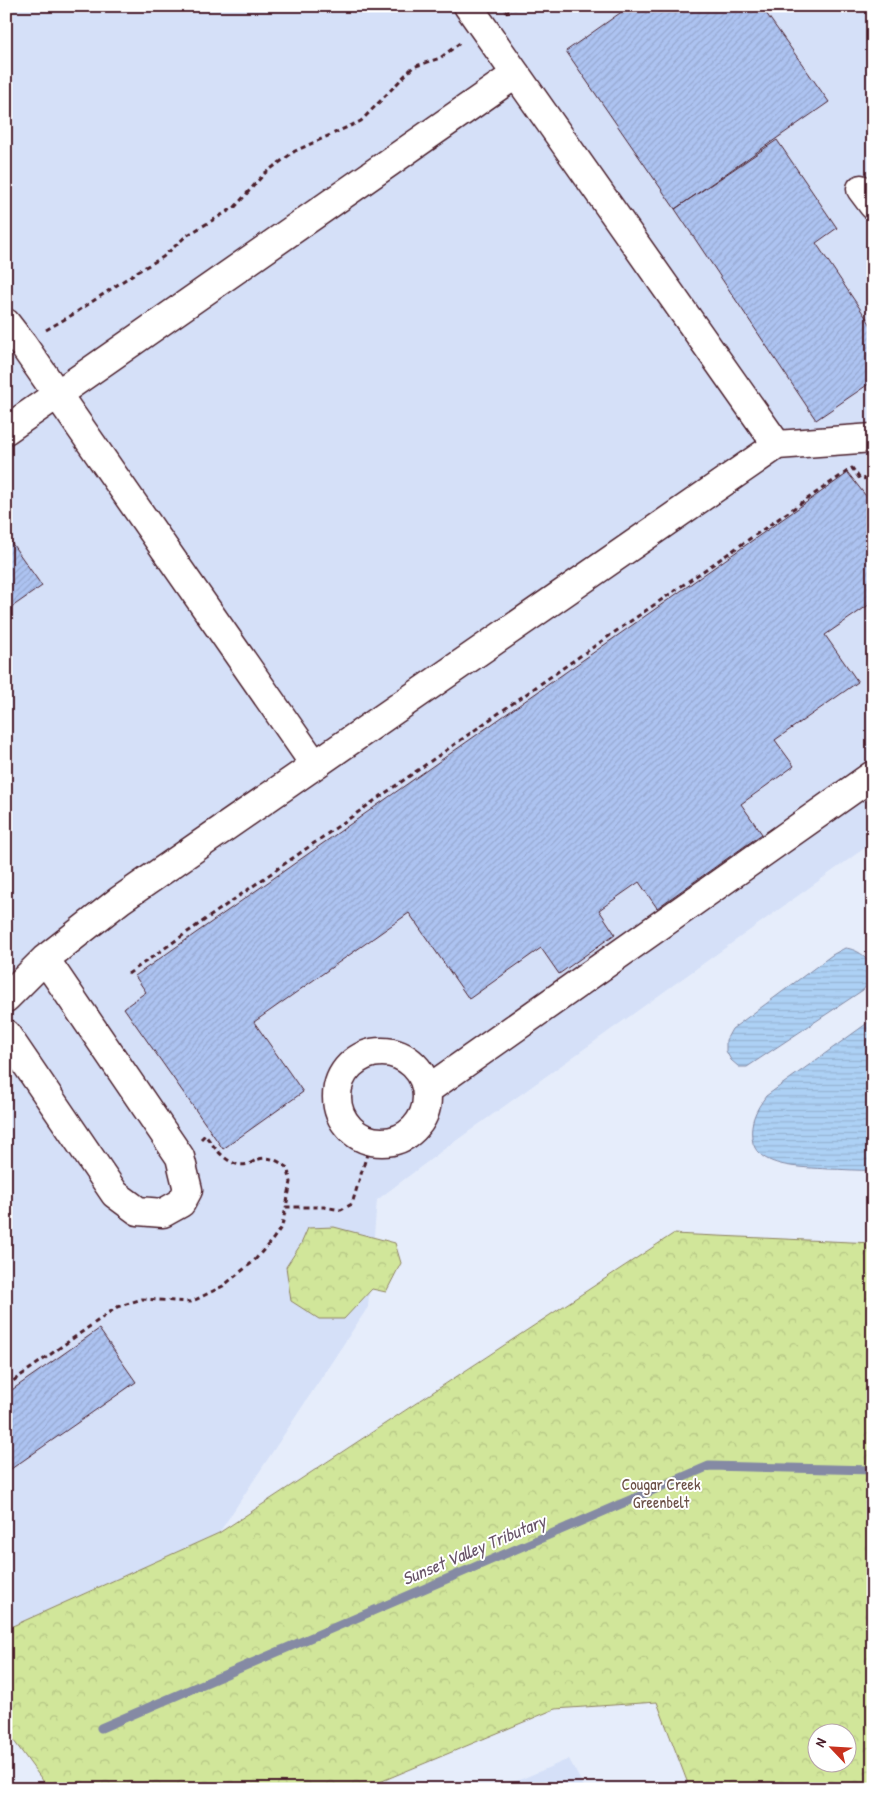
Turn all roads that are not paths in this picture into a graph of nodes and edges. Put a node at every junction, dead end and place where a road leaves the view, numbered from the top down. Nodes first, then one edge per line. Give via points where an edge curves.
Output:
1 (468, 6) edge
2 (516, 74) junction
3 (6, 323) edge
4 (57, 395) junction
5 (6, 430) edge
6 (873, 438) edge
7 (777, 445) junction
8 (315, 765) junction
9 (873, 775) edge
10 (45, 959) junction
11 (6, 998) edge
12 (6, 1034) edge
13 (427, 1090) junction

1 - 2 lane
2 - 4 lane
2 - 7 lane
3 - 4 lane
4 - 5 lane
4 - 8 lane
6 - 7 lane
7 - 8 lane
8 - 10 lane via 120,900
9 - 13 lane
10 - 11 lane
10 - 12 lane via 180,1157 188,1190 181,1203 163,1213 138,1211 115,1194
13 - 13 lane via 423,1118 413,1130 393,1141 361,1138 348,1128 339,1114 336,1098 343,1072 352,1062 379,1051 395,1053 409,1060 420,1071

